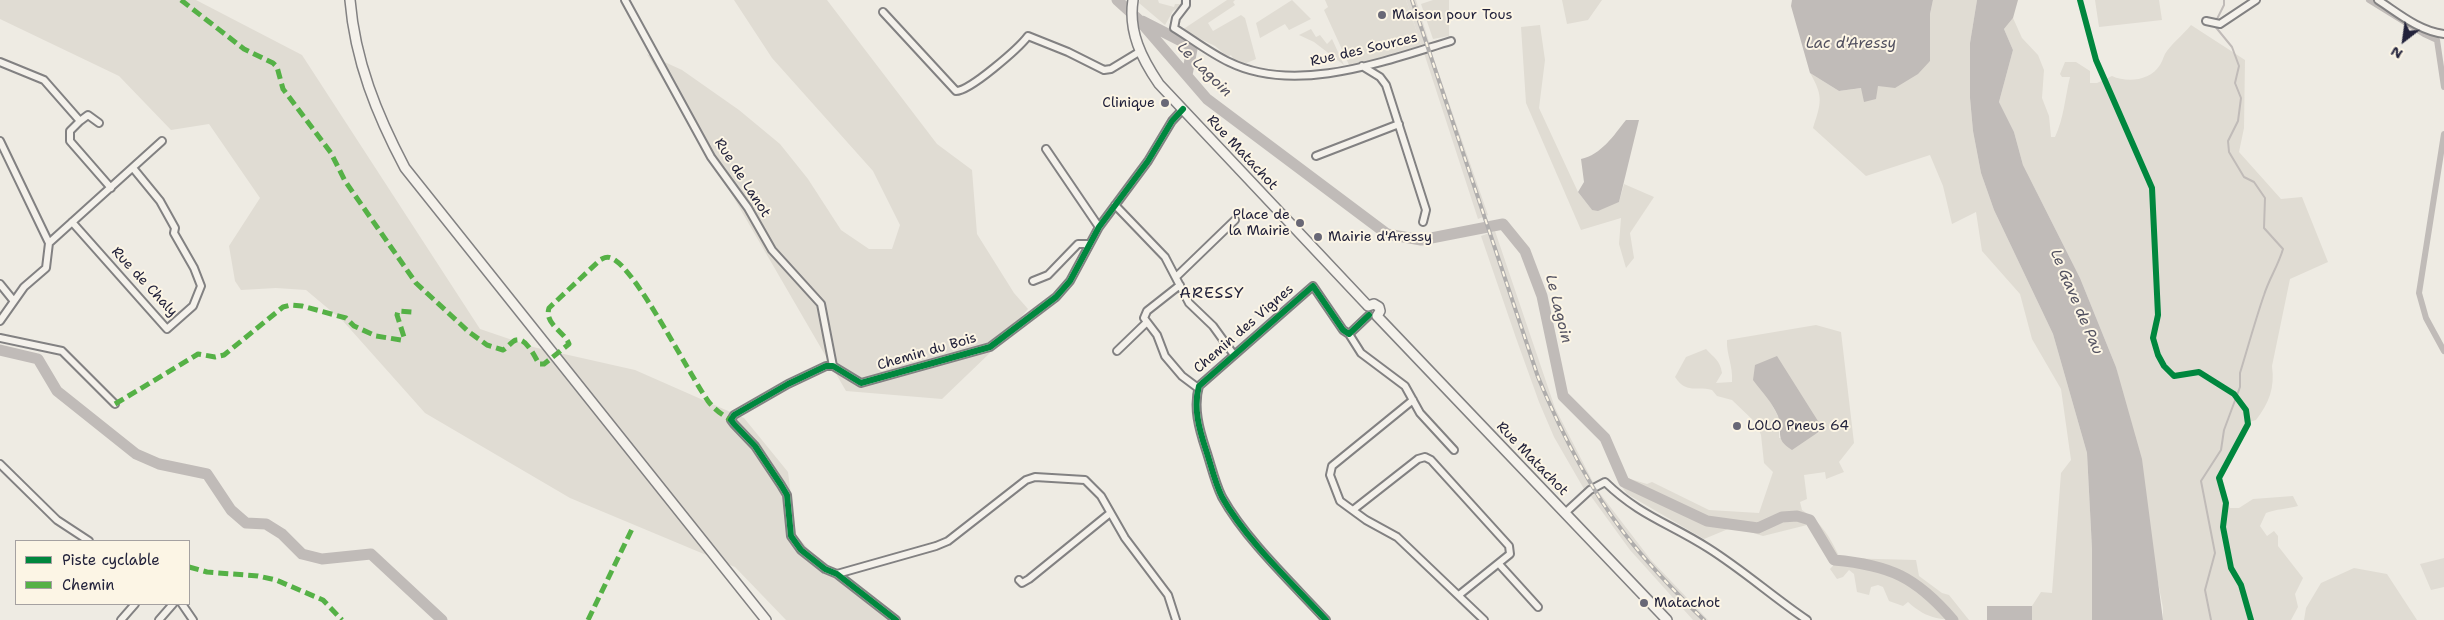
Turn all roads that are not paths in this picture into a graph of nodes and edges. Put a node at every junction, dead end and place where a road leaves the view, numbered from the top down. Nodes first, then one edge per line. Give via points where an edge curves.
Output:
1 (350, 0) edge
2 (625, 0) edge
3 (1186, 0) edge
4 (2256, 0) edge
5 (2378, 0) edge
6 (1133, 1) edge
7 (883, 12) dead end
8 (2209, 22) dead end
9 (2444, 34) edge
10 (1451, 41) dead end
11 (1139, 52) junction
12 (0, 62) edge
13 (1362, 66) junction
14 (1183, 109) junction
15 (80, 121) junction
16 (99, 123) dead end
17 (1400, 124) junction
18 (162, 141) dead end
19 (0, 142) edge
20 (1046, 149) dead end
21 (1316, 156) dead end
22 (133, 168) junction
23 (110, 188) junction
24 (1115, 205) junction
25 (1235, 220) dead end
26 (72, 222) junction
27 (1423, 222) dead end
28 (1099, 227) junction
29 (49, 243) junction
30 (1088, 244) junction
31 (1176, 277) junction
32 (1033, 281) dead end
33 (0, 284) edge
34 (1180, 285) junction
35 (13, 300) junction
36 (1382, 304) dead end
37 (1372, 313) junction
38 (0, 321) edge
39 (1146, 324) junction
40 (1349, 334) junction
41 (0, 338) edge
42 (1117, 351) dead end
43 (1234, 355) junction
44 (833, 366) junction
45 (1198, 388) junction
46 (1413, 400) junction
47 (115, 404) dead end
48 (1454, 450) dead end
49 (0, 464) edge
50 (1353, 510) junction
51 (1565, 512) junction
52 (1109, 514) junction
53 (87, 540) edge
54 (1499, 564) junction
55 (837, 574) junction
56 (1019, 580) dead end
57 (1459, 595) junction
58 (133, 605) edge
59 (172, 605) edge
60 (183, 605) edge
61 (1538, 608) dead end
62 (121, 620) edge
63 (159, 620) edge
64 (193, 620) edge
65 (766, 620) edge
66 (896, 620) edge
67 (1176, 620) edge
68 (1326, 620) edge
69 (1484, 620) edge
70 (1667, 620) edge
71 (1807, 620) edge

1 - 65 main road via 352,28 362,68 390,139 752,597
2 - 44 street, Rue de Lanot via 711,157 748,208 772,250 821,304
3 - 13 street, Rue des Sources via 1174,28 1229,62 1249,70 1282,77 1316,75
4 - 8 street via 2220,24
5 - 9 street via 2416,25
6 - 11 main road, Rue Matachot via 1132,22
7 - 11 street via 956,91 966,88 1000,63 1028,36 1104,70
10 - 13 street, Rue des Sources
11 - 14 main road, Rue Matachot via 1160,84
12 - 15 street via 44,80
13 - 17 street via 1380,77 1386,85
14 - 24 street, Chemin du Bois
14 - 37 main road, Rue Matachot
15 - 16 street via 88,115
15 - 23 street via 70,131 70,141
17 - 21 street
17 - 27 street via 1426,210
18 - 22 street
19 - 29 street
20 - 28 street
22 - 23 street
22 - 26 street, Rue de Chaly via 160,201 194,268 201,286 193,306 167,329
23 - 26 street
24 - 28 street, Chemin du Bois
24 - 31 street via 1165,257
25 - 31 street
26 - 29 street
28 - 30 street, Chemin du Bois
29 - 35 street via 46,268
30 - 32 street via 1078,244 1048,276
30 - 44 street, Chemin du Bois via 1070,281 1056,297 990,347 861,383
31 - 34 street
33 - 35 street
34 - 39 street via 1146,311
34 - 43 street via 1189,304 1213,326
35 - 38 street
36 - 37 main road via 1380,311
37 - 40 street
37 - 51 main road, Rue Matachot
39 - 42 street
39 - 45 street via 1157,335 1165,356 1182,376
40 - 43 street, Chemin des Vignes via 1313,286
40 - 46 street via 1361,353 1406,386
41 - 47 street via 62,351
43 - 45 street, Chemin des Vignes
44 - 55 street via 814,370 734,415 731,420 755,446 784,490 791,536 801,550
45 - 68 street, Chemin des Vignes via 1197,416 1221,494 1245,530
46 - 48 street via 1420,414
46 - 50 street via 1332,466 1330,475 1340,501
49 - 53 street via 56,520
50 - 54 street via 1418,459 1428,458 1509,546 1510,554
50 - 57 street via 1397,537
51 - 70 main road, Rue Matachot
51 - 71 street via 1590,490 1605,482 1623,500 1733,564
52 - 55 street via 1100,496 1085,480 1035,477 1026,480 948,541
52 - 56 street via 1029,579 1022,583
52 - 67 street via 1168,595
54 - 57 street
54 - 61 street
55 - 66 street
57 - 69 street
58 - 62 street
59 - 63 street
60 - 64 street

